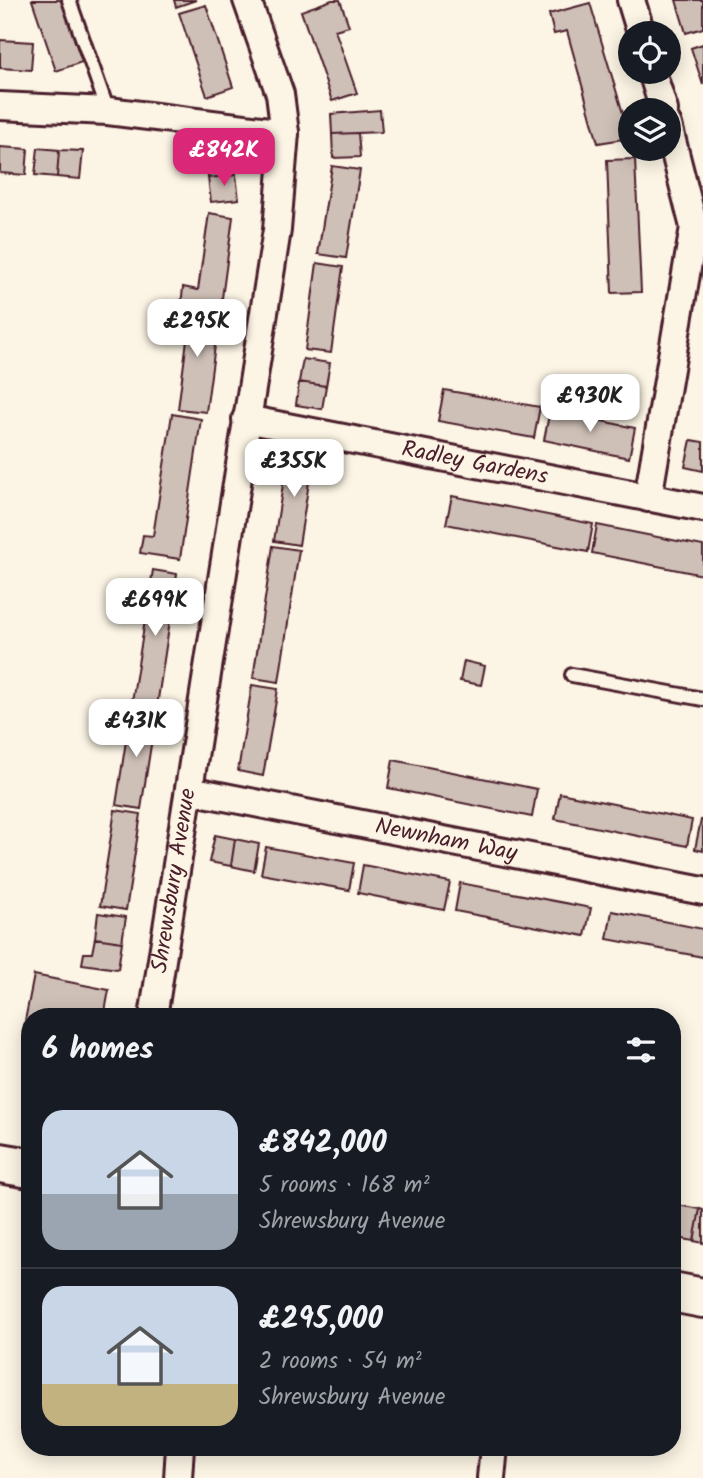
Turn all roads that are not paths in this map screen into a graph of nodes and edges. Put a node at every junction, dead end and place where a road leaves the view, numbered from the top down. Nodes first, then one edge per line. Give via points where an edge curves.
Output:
1 (69, 0) edge
2 (247, 0) edge
3 (631, 0) edge
4 (637, 21) edge
5 (0, 106) edge
6 (108, 111) junction
7 (285, 133) junction
8 (677, 161) edge
9 (246, 419) junction
10 (648, 498) junction
11 (703, 508) edge
12 (572, 675) dead end
13 (703, 699) edge
14 (188, 790) junction
15 (703, 891) edge
16 (154, 1008) edge
17 (0, 1163) edge
18 (21, 1166) edge
19 (681, 1294) edge
20 (703, 1298) edge
21 (179, 1456) edge
22 (493, 1456) edge
23 (178, 1478) edge
24 (491, 1478) edge

1 - 6 lane
2 - 7 street, Shrewsbury Avenue via 280,94
3 - 4 street
5 - 6 street
6 - 7 street
7 - 9 street, Shrewsbury Avenue via 277,230
8 - 10 street via 694,227
9 - 10 street, Radley Gardens
9 - 14 street, Shrewsbury Avenue
10 - 11 street, Radley Gardens
12 - 13 lane
14 - 15 street, Newnham Way
14 - 16 street, Shrewsbury Avenue
17 - 18 main road
19 - 20 main road
21 - 23 street
22 - 24 street

